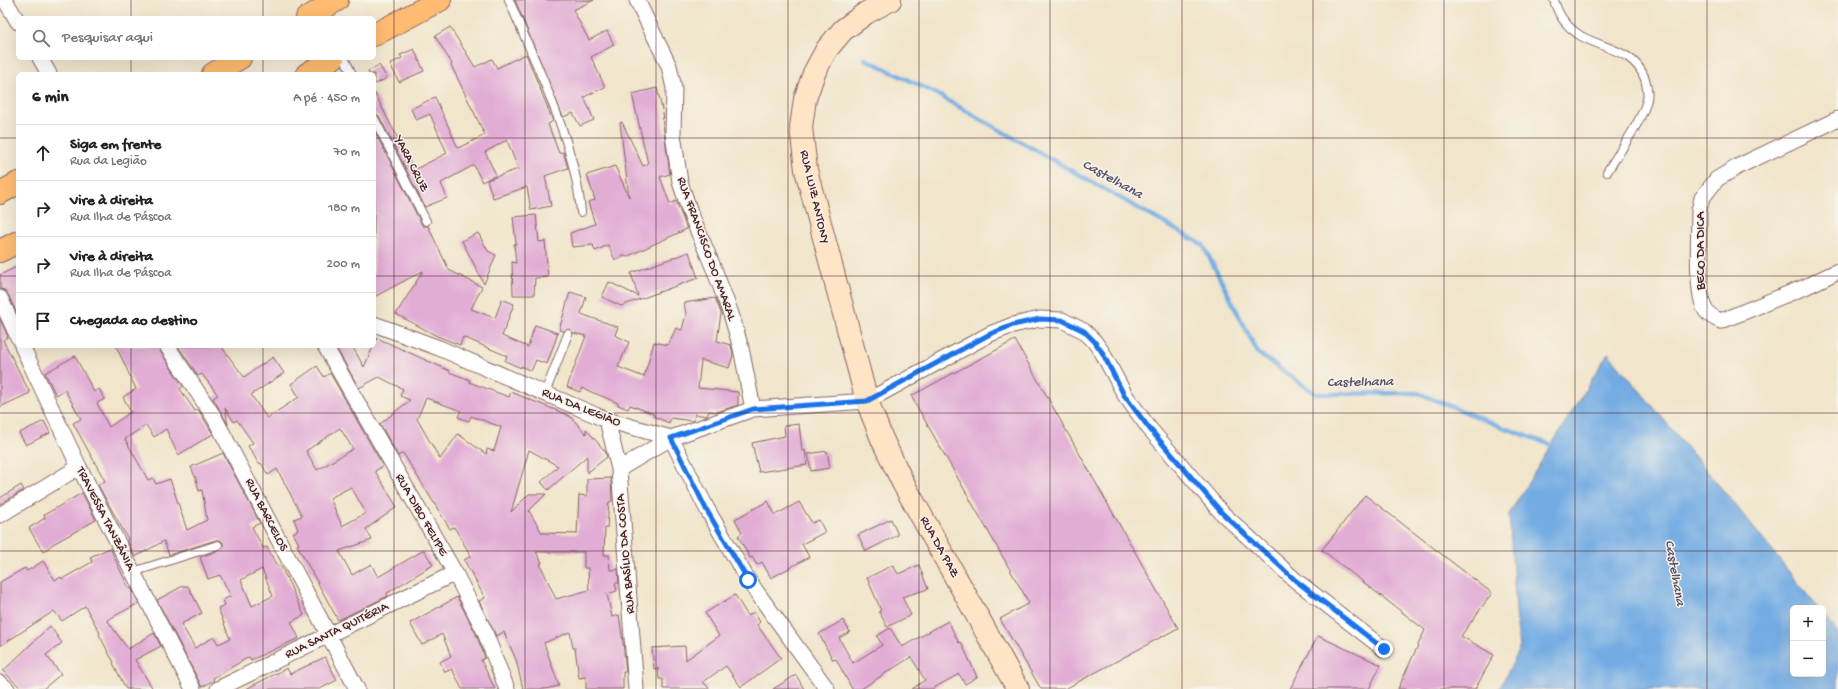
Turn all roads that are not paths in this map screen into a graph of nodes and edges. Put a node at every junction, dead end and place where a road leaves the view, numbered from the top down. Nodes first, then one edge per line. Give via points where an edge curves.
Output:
1 (5, 0) edge
2 (337, 0) edge
3 (440, 0) edge
4 (509, 0) edge
5 (638, 0) edge
6 (890, 0) edge
7 (1554, 0) edge
8 (310, 16) edge
9 (16, 19) edge
10 (376, 34) edge
11 (41, 60) edge
12 (237, 60) edge
13 (330, 60) edge
14 (345, 60) edge
15 (48, 72) edge
16 (216, 72) edge
17 (311, 72) edge
18 (351, 72) edge
19 (1838, 119) edge
20 (376, 122) edge
21 (1607, 172) dead end
22 (16, 184) edge
23 (0, 193) edge
24 (581, 212) dead end
25 (426, 220) dead end
26 (16, 243) edge
27 (0, 251) edge
28 (1838, 271) edge
29 (0, 298) edge
30 (376, 325) edge
31 (16, 333) edge
32 (568, 334) dead end
33 (23, 348) edge
34 (168, 348) edge
35 (326, 348) edge
36 (545, 393) junction
37 (867, 401) junction
38 (753, 409) junction
39 (607, 420) junction
40 (671, 438) junction
41 (79, 467) junction
42 (619, 469) junction
43 (0, 515) edge
44 (218, 545) dead end
45 (133, 572) junction
46 (455, 573) junction
47 (329, 636) junction
48 (1384, 649) dead end
49 (0, 683) edge
50 (7, 689) edge
51 (192, 689) edge
52 (218, 689) edge
53 (356, 689) edge
54 (507, 689) edge
55 (636, 689) edge
56 (827, 689) edge
57 (1018, 689) edge

1 - 9 street
2 - 8 highway
3 - 10 highway
4 - 24 lane via 568,147 580,190
5 - 38 street, RUA FRANCISCO DO AMARAL via 669,66 674,88 673,134 680,182 731,314 741,348
6 - 37 street, RUA LUIZ ANTONY via 866,13 844,30 827,49 814,73 805,99 801,127 806,170
7 - 21 lane via 1561,17 1571,29 1591,41 1623,53 1634,61 1643,74 1648,88 1646,103 1640,117
11 - 15 street
12 - 16 highway
13 - 17 highway
14 - 18 lane
19 - 28 street, BECO DA DICA via 1739,166 1718,179 1702,198 1699,218 1700,289 1703,305 1706,312 1721,321
20 - 25 lane, YARA CRUZ
22 - 23 highway
26 - 27 highway
29 - 31 street
30 - 36 street, RUA DA LEGIÃO via 439,348
32 - 36 lane
33 - 41 street, TRAVESSA TANZÂNIA
34 - 47 street, RUA BARCELOS via 214,417
35 - 46 street, RUA DIBO FELIPE
36 - 39 street, RUA DA LEGIÃO
37 - 38 street
37 - 48 street via 990,334 1013,325 1040,319 1062,320 1084,331 1094,341 1124,395 1222,513 1295,580
37 - 57 street, RUA DA PAZ via 903,483
38 - 40 street
39 - 40 street, RUA DA LEGIÃO
39 - 42 street, RUA BASÍLIO DA COSTA
40 - 42 street
40 - 56 street via 706,509 748,580
41 - 43 street
41 - 45 street, TRAVESSA TANZÂNIA
42 - 55 street, RUA BASÍLIO DA COSTA
44 - 45 lane
45 - 51 street, TRAVESSA TANZÂNIA
46 - 47 street, RUA SANTA QUITÉRIA
46 - 54 street, RUA DIBO FELIPE via 484,630
47 - 52 street, RUA SANTA QUITÉRIA
47 - 53 street, RUA BARCELOS
49 - 50 street

